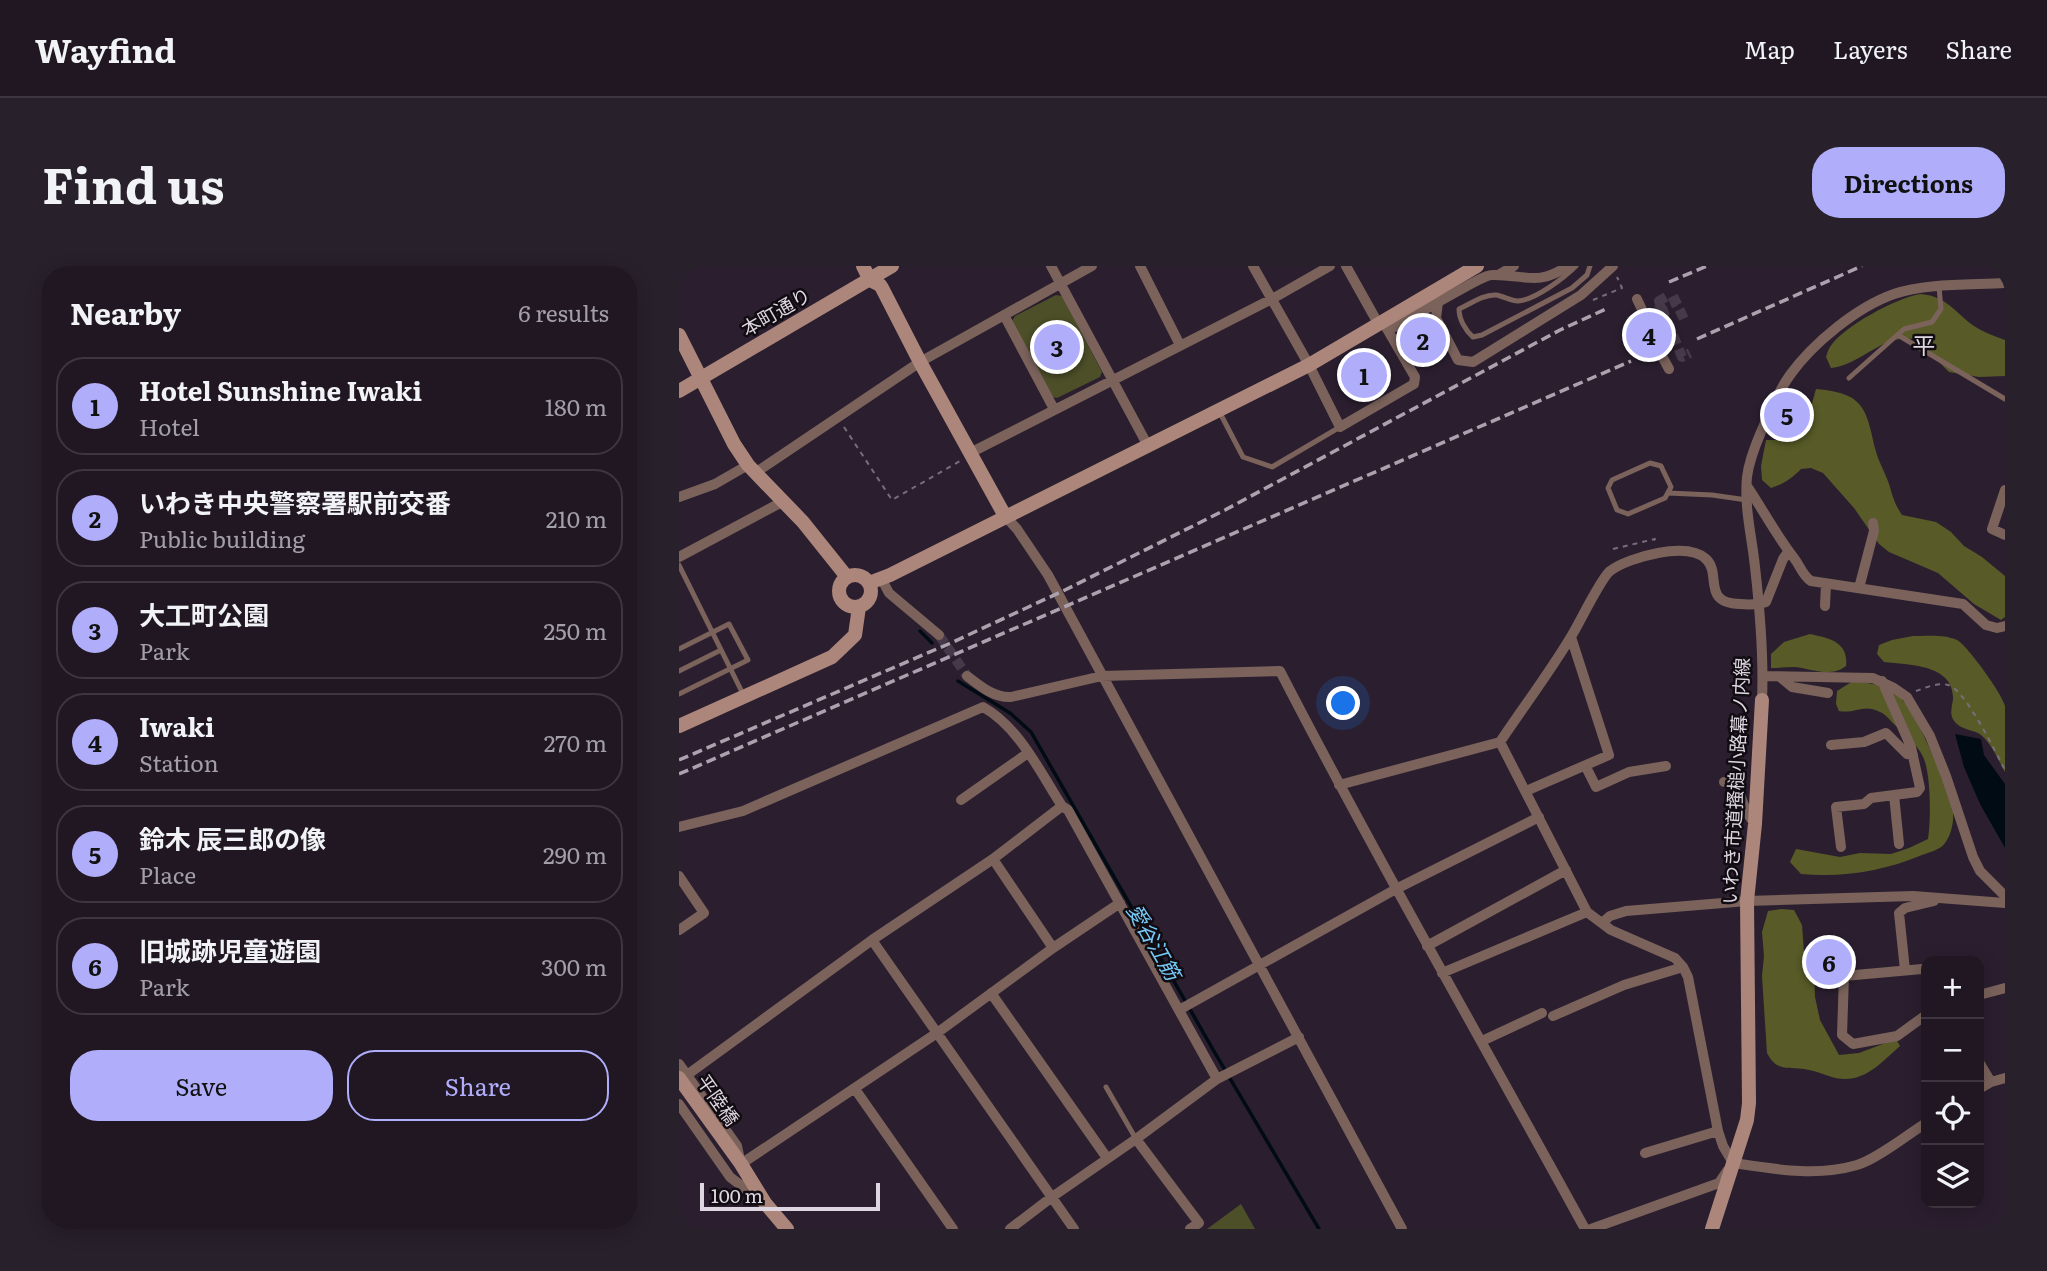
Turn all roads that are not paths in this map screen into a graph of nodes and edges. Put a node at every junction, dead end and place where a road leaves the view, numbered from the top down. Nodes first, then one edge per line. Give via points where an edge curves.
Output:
1 (863, 266) edge
2 (892, 266) edge
3 (1051, 266) edge
4 (1092, 266) edge
5 (1140, 266) edge
6 (1253, 266) edge
7 (1330, 266) edge
8 (1346, 266) edge
9 (1514, 266) edge
10 (1567, 266) edge
11 (1576, 266) edge
12 (1590, 266) edge
13 (1613, 266) edge
14 (1467, 269) edge
15 (1498, 275) junction
16 (870, 280) junction
17 (2005, 283) edge
18 (1061, 284) junction
19 (1939, 287) junction
20 (1272, 299) junction
21 (1637, 299) dead end
22 (1438, 302) junction
23 (1644, 314) dead end
24 (1004, 315) junction
25 (1386, 325) junction
26 (679, 335) edge
27 (1898, 335) junction
28 (1181, 345) junction
29 (1663, 358) dead end
30 (920, 362) junction
31 (1309, 365) junction
32 (1669, 369) dead end
33 (701, 378) junction
34 (1849, 378) dead end
35 (1112, 380) junction
36 (679, 391) edge
37 (2005, 399) edge
38 (1054, 409) junction
39 (1219, 411) junction
40 (1340, 427) junction
41 (1148, 446) junction
42 (970, 453) junction
43 (752, 469) junction
44 (1747, 486) junction
45 (2005, 490) edge
46 (1668, 493) junction
47 (679, 497) edge
48 (1747, 500) junction
49 (782, 502) junction
50 (1005, 516) junction
51 (1873, 523) dead end
52 (2005, 535) edge
53 (1789, 552) junction
54 (679, 557) edge
55 (679, 565) edge
56 (847, 578) junction
57 (875, 581) junction
58 (1826, 584) junction
59 (1859, 588) junction
60 (1758, 605) junction
61 (1825, 606) dead end
62 (859, 607) junction
63 (2005, 627) edge
64 (712, 632) junction
65 (939, 635) tunnel mouth
66 (1571, 637) junction
67 (679, 649) edge
68 (721, 650) junction
69 (730, 669) junction
70 (679, 671) edge
71 (967, 676) tunnel mouth
72 (1102, 676) junction
73 (1763, 676) junction
74 (1780, 677) junction
75 (1882, 681) junction
76 (1828, 692) dead end
77 (679, 694) edge
78 (744, 696) junction
79 (1762, 700) joint
80 (999, 705) junction
81 (679, 726) edge
82 (1500, 742) junction
83 (1831, 745) dead end
84 (1028, 752) junction
85 (1913, 755) junction
86 (1666, 766) dead end
87 (1586, 767) junction
88 (1724, 782) dead end
89 (1339, 785) junction
90 (1526, 791) junction
91 (1894, 794) junction
92 (961, 800) dead end
93 (1062, 806) junction
94 (1539, 817) junction
95 (1755, 824) junction
96 (679, 827) edge
97 (1899, 844) dead end
98 (1841, 847) dead end
99 (993, 859) junction
100 (1566, 870) junction
101 (679, 876) edge
102 (1396, 889) junction
103 (1939, 897) junction
104 (2005, 897) edge
105 (1747, 901) junction
106 (1120, 903) junction
107 (2005, 903) edge
108 (1587, 912) junction
109 (1602, 923) junction
110 (679, 930) edge
111 (872, 940) junction
112 (1427, 946) junction
113 (1052, 948) junction
114 (1258, 965) junction
115 (1683, 967) junction
116 (1921, 969) edge
117 (1905, 970) junction
118 (1442, 973) junction
119 (2005, 988) edge
120 (991, 993) junction
121 (1984, 994) edge
122 (1181, 1009) junction
123 (1921, 1019) edge
124 (937, 1033) junction
125 (1299, 1037) junction
126 (1482, 1041) junction
127 (679, 1064) edge
128 (1984, 1070) edge
129 (683, 1076) edge
130 (1219, 1077) junction
131 (2005, 1077) edge
132 (1991, 1082) junction
133 (1984, 1086) edge
134 (1106, 1087) dead end
135 (855, 1089) junction
136 (679, 1104) edge
137 (1921, 1126) edge
138 (1718, 1131) junction
139 (1136, 1139) junction
140 (1645, 1153) dead end
141 (1107, 1158) junction
142 (1733, 1163) junction
143 (741, 1164) junction
144 (1052, 1197) junction
145 (765, 1203) junction
146 (787, 1229) edge
147 (953, 1229) edge
148 (1010, 1229) edge
149 (1074, 1229) edge
150 (1190, 1229) edge
151 (1402, 1229) edge
152 (1585, 1229) edge
153 (1591, 1229) edge
154 (1712, 1229) edge

1 - 16 street
2 - 16 street, 本町通り
3 - 18 street
4 - 18 street
5 - 28 street
6 - 20 street
7 - 20 street
8 - 25 street
9 - 15 street
10 - 15 street via 1549,277
11 - 12 lane via 1559,282 1525,299 1490,295 1459,309 1468,333 1482,335 1572,289
13 - 22 street via 1581,295 1473,362 1458,360 1436,317
14 - 25 street
15 - 22 street via 1489,274
16 - 30 street via 880,285
16 - 33 street, 本町通り
17 - 19 street, いわき市道搔槌小路幕ノ内線
18 - 24 street
18 - 35 street
19 - 27 lane via 1941,309 1932,322
19 - 44 street, いわき市道搔槌小路幕ノ内線 via 1895,293 1874,303 1818,345 1791,374 1773,405 1751,457
20 - 28 street
20 - 31 street
21 - 23 street
22 - 25 street
24 - 30 street
24 - 38 street
25 - 31 street
25 - 40 street via 1415,376 1414,384
26 - 33 street
27 - 34 lane
27 - 37 lane
28 - 35 street
29 - 32 street
30 - 42 street
30 - 43 street
31 - 39 street
31 - 40 street
33 - 36 street, 本町通り
33 - 43 street
35 - 38 street
35 - 41 street
38 - 42 street
39 - 40 lane via 1243,457 1272,467
39 - 41 street
41 - 50 street
42 - 50 street
43 - 47 street
43 - 49 street
44 - 48 street, いわき市道搔槌小路幕ノ内線
44 - 53 street
45 - 52 street via 1992,529
46 - 46 lane via 1628,514 1617,510 1608,488 1612,480 1650,463 1661,466 1671,487
46 - 48 lane
48 - 60 street, いわき市道搔槌小路幕ノ内線
49 - 54 street
49 - 56 street
50 - 57 street
50 - 72 street via 1048,575
51 - 59 street
53 - 58 street via 1804,576
53 - 60 street via 1766,602
55 - 64 lane
56 - 57 street
56 - 62 street via 841,584 841,599
57 - 62 street via 868,601
57 - 65 street
58 - 59 street
58 - 61 street
59 - 63 street via 1962,604 1986,625
60 - 66 street via 1725,601 1714,590 1705,557 1669,551 1627,561 1607,572
60 - 73 street, いわき市道搔槌小路幕ノ内線
62 - 78 street via 855,635 832,657
64 - 67 lane
64 - 68 lane
64 - 69 lane via 729,624 748,660
66 - 82 street
66 - 87 street via 1609,755
68 - 69 lane
68 - 70 lane
69 - 77 lane
69 - 78 lane
71 - 80 street
72 - 80 street via 1011,697
72 - 89 street via 1280,671
72 - 114 street
73 - 74 street
73 - 79 street, いわき市道搔槌小路幕ノ内線
74 - 75 street
74 - 76 street via 1792,687
75 - 85 street
75 - 104 street via 1905,696 1918,712 1976,864
78 - 81 street
79 - 95 street, いわき市道搔槌小路幕ノ内線
80 - 84 street
80 - 96 street via 983,707 743,811
82 - 89 street
82 - 90 street
83 - 85 street via 1864,742 1886,733
84 - 92 street
84 - 93 street
85 - 91 street via 1920,788
86 - 87 street via 1629,772 1596,787
87 - 90 street
88 - 95 street via 1735,782
89 - 102 street
90 - 94 street
91 - 97 street
91 - 98 street via 1836,807
93 - 99 street
93 - 106 street
94 - 100 street
94 - 102 street
95 - 105 street, いわき市道搔槌小路幕ノ内線
99 - 111 street
99 - 113 street
100 - 108 street
100 - 112 street
101 - 110 street via 704,913
102 - 112 street
102 - 114 street
103 - 105 street
103 - 107 street
103 - 117 street via 1899,913
105 - 109 street via 1626,911
105 - 142 street, いわき市道搔槌小路幕ノ内線 via 1749,1103
106 - 113 street
106 - 122 street
108 - 109 street
108 - 118 street
109 - 115 street via 1675,957
111 - 124 street
111 - 129 street
112 - 118 street
113 - 120 street
114 - 122 street
114 - 125 street
115 - 126 street
115 - 138 street
116 - 117 street
117 - 123 street via 1844,976 1842,1035 1853,1044 1897,1036
118 - 126 street
119 - 121 street
120 - 124 street
120 - 141 street
122 - 130 street
124 - 135 street
124 - 144 street
125 - 130 street
125 - 151 street
126 - 152 street
127 - 129 street
128 - 132 street
129 - 143 street, 平陸橋
129 - 143 street via 737,1146
130 - 139 street
131 - 132 street
132 - 133 street
134 - 139 lane
135 - 143 street
135 - 147 street
136 - 145 street via 730,1177
137 - 142 street via 1857,1165 1793,1172
138 - 140 street
138 - 142 street
139 - 141 street
139 - 150 street via 1199,1223
141 - 144 street
142 - 153 street via 1719,1183
142 - 154 street, いわき市道搔槌小路幕ノ内線
143 - 145 street, 平陸橋
144 - 148 street
144 - 149 street
145 - 146 street, 平陸橋

